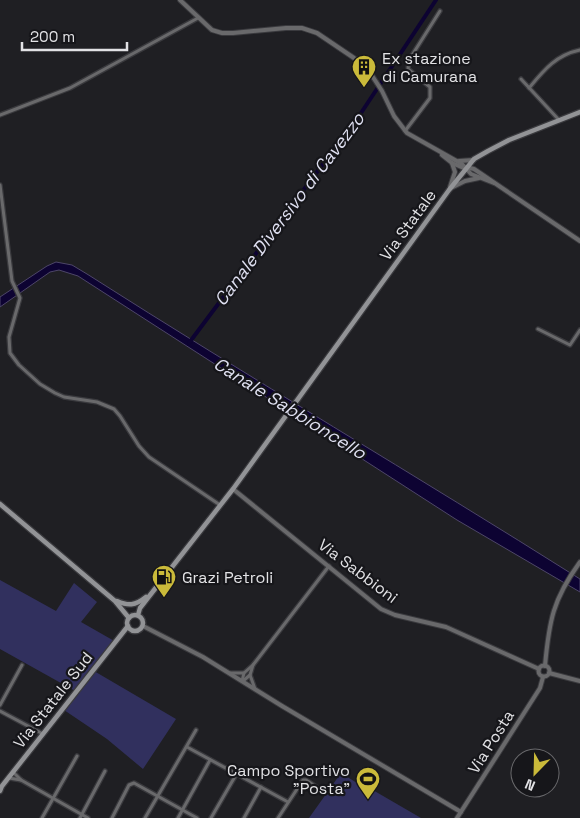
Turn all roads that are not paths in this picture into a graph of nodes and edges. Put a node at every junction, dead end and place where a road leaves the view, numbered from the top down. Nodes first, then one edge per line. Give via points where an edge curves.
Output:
1 (180, 0) edge
2 (440, 11) dead end
3 (198, 18) junction
4 (580, 50) edge
5 (521, 79) dead end
6 (529, 88) junction
7 (580, 112) edge
8 (0, 115) edge
9 (558, 120) junction
10 (405, 131) junction
11 (474, 160) junction
12 (453, 162) junction
13 (466, 169) junction
14 (474, 169) junction
15 (479, 178) junction
16 (494, 183) junction
17 (0, 185) edge
18 (449, 190) junction
19 (580, 241) edge
20 (538, 329) dead end
21 (580, 330) edge
22 (233, 489) junction
23 (0, 504) edge
24 (221, 506) junction
25 (580, 562) edge
26 (329, 566) junction
27 (154, 590) junction
28 (115, 601) junction
29 (138, 616) junction
30 (129, 618) junction
31 (128, 626) junction
32 (143, 626) junction
33 (22, 665) dead end
34 (253, 665) junction
35 (545, 666) junction
36 (539, 669) junction
37 (229, 673) junction
38 (244, 673) junction
39 (549, 673) junction
40 (250, 676) junction
41 (543, 677) junction
42 (242, 681) junction
43 (580, 681) edge
44 (256, 689) junction
45 (0, 705) edge
46 (0, 710) edge
47 (196, 730) dead end
48 (43, 734) junction
49 (187, 747) junction
50 (77, 756) dead end
51 (210, 760) junction
52 (105, 771) dead end
53 (13, 772) junction
54 (237, 773) junction
55 (9, 778) junction
56 (21, 780) junction
57 (261, 787) junction
58 (318, 788) dead end
59 (0, 791) edge
60 (158, 796) junction
61 (54, 800) junction
62 (288, 802) junction
63 (182, 810) junction
64 (461, 812) junction
65 (81, 816) edge
66 (42, 818) edge
67 (88, 818) edge
68 (112, 818) edge
69 (146, 818) edge
70 (178, 818) edge
71 (197, 818) edge
72 (211, 818) edge
73 (244, 818) edge
74 (278, 818) edge
75 (457, 818) edge

1 - 3 street
2 - 10 street via 409,60 408,69 430,87 430,98
3 - 8 street via 70,88
3 - 10 street via 212,30 222,33 286,28 318,33 354,58 375,79
4 - 6 street via 568,53 547,66
5 - 6 street
6 - 9 street
7 - 9 main road, Via Statale
9 - 11 main road, Via Statale via 509,140
10 - 12 street
11 - 12 street
11 - 13 main road, Via Statale
11 - 14 street
12 - 13 street via 462,164
12 - 18 street via 455,172
13 - 14 street
13 - 15 street
13 - 18 main road, Via Statale
14 - 16 street
15 - 16 street
15 - 18 street
16 - 19 street
17 - 24 street via 13,285 20,294 9,337 10,353 19,365 55,394 97,402 114,409 149,457
18 - 22 main road, Via Statale
20 - 21 street via 570,345
22 - 24 main road, Via Statale
22 - 26 street, Via Sabbioni
23 - 28 main road
24 - 27 main road, Via Statale
25 - 35 street via 565,585 551,617
26 - 34 street
26 - 36 street, Via Sabbioni via 385,611 446,627
27 - 28 main road via 133,605
27 - 29 main road
28 - 30 main road
29 - 30 main road
29 - 32 main road via 143,620
30 - 31 main road
31 - 32 main road via 136,631
31 - 48 main road, Via Statale Sud
32 - 37 street
33 - 45 street
34 - 38 street
34 - 40 street
35 - 36 street
35 - 39 street
36 - 41 street
37 - 38 street
37 - 42 street
38 - 42 street
39 - 41 street
39 - 43 street
40 - 42 street
40 - 44 street
41 - 64 street, Via Posta via 540,688
42 - 44 street
44 - 64 street
46 - 48 street
47 - 49 street
48 - 53 main road, Via Statale Sud
49 - 51 street
49 - 60 street
50 - 61 street
51 - 54 street
51 - 63 street
52 - 65 street
53 - 55 main road, Via Statale Sud
53 - 56 street
54 - 57 street
54 - 72 street
55 - 56 street
55 - 59 main road, Via Statale Sud
56 - 61 street
57 - 62 street
57 - 73 street
58 - 62 street via 302,780
60 - 63 street
60 - 68 street via 132,784
60 - 69 street
61 - 65 street
61 - 66 street
62 - 74 street
63 - 70 street
63 - 71 street
64 - 75 street, Via Posta
65 - 67 street

